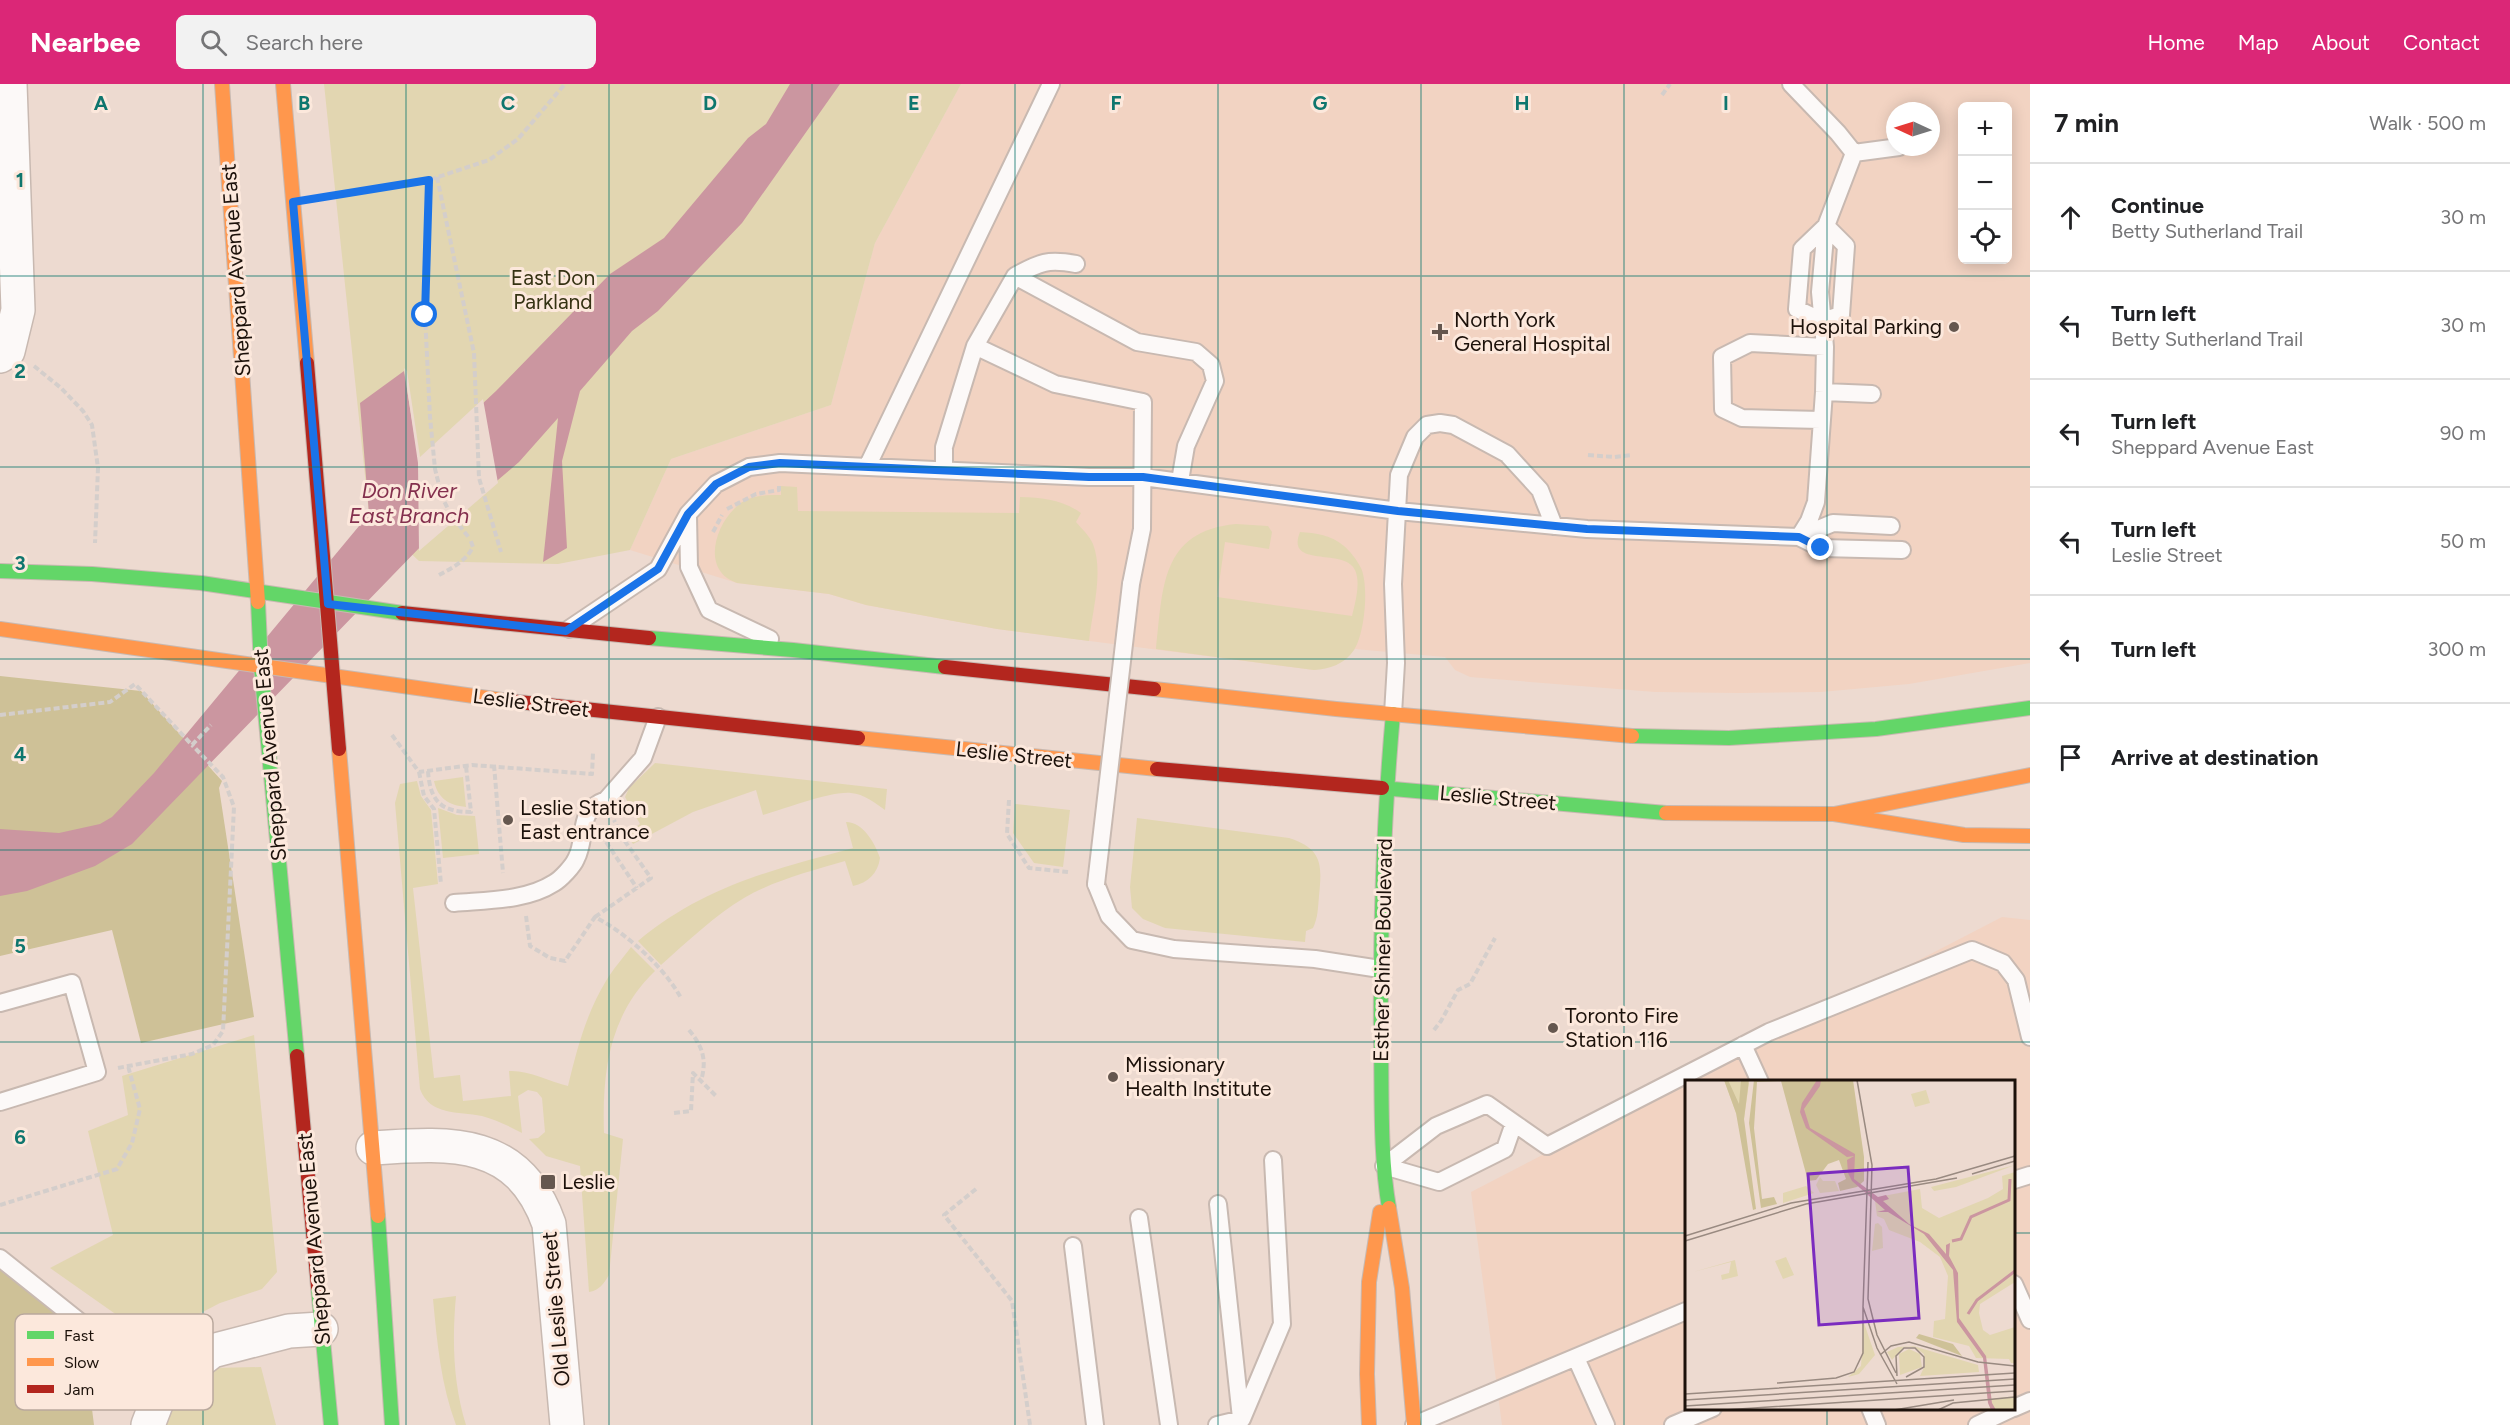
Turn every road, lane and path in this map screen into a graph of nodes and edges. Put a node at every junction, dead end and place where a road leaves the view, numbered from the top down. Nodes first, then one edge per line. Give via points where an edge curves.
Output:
1 (10, 84) edge
2 (222, 84) edge
3 (283, 84) edge
4 (565, 84) edge
5 (1051, 84) edge
6 (1670, 84) edge
7 (1791, 84) edge
8 (1662, 95) dead end
9 (1886, 149) edge
10 (1854, 153) junction
11 (437, 177) junction
12 (429, 180) junction
13 (293, 202) junction
14 (1826, 226) junction
15 (1076, 264) dead end
16 (1015, 276) junction
17 (1822, 321) junction
18 (975, 346) junction
19 (1825, 347) junction
20 (4, 353) edge
21 (1824, 392) junction
22 (1872, 394) dead end
23 (1821, 420) junction
24 (1632, 455) dead end
25 (1588, 456) dead end
26 (780, 463) junction
27 (867, 467) junction
28 (944, 470) junction
29 (1143, 477) junction
30 (1180, 481) junction
31 (1398, 511) junction
32 (688, 514) junction
33 (1554, 526) junction
34 (1892, 526) dead end
35 (1799, 537) junction
36 (711, 540) dead end
37 (1902, 550) dead end
38 (501, 552) dead end
39 (0, 571) edge
40 (92, 574) junction
41 (439, 575) dead end
42 (257, 592) junction
43 (328, 604) junction
44 (0, 629) edge
45 (566, 631) junction
46 (793, 650) junction
47 (261, 668) junction
48 (333, 677) junction
49 (2030, 708) edge
50 (1393, 714) junction
51 (0, 715) edge
52 (658, 717) junction
53 (211, 725) dead end
54 (392, 735) dead end
55 (192, 745) junction
56 (593, 753) dead end
57 (494, 765) junction
58 (466, 766) junction
59 (592, 766) junction
60 (428, 771) junction
61 (420, 772) junction
62 (2030, 775) edge
63 (618, 786) junction
64 (1386, 788) junction
65 (606, 800) junction
66 (1009, 800) dead end
67 (1834, 814) junction
68 (2030, 836) edge
69 (1068, 872) dead end
70 (503, 873) dead end
71 (637, 888) junction
72 (522, 896) junction
73 (454, 903) joint
74 (595, 916) junction
75 (1495, 938) dead end
76 (1380, 969) junction
77 (2023, 979) edge
78 (681, 998) dead end
79 (0, 1003) edge
80 (689, 1030) dead end
81 (1434, 1030) dead end
82 (2030, 1037) edge
83 (1743, 1046) junction
84 (128, 1066) junction
85 (97, 1072) junction
86 (1759, 1080) edge
87 (701, 1081) junction
88 (716, 1096) dead end
89 (0, 1102) edge
90 (674, 1113) dead end
91 (1514, 1123) junction
92 (373, 1148) junction
93 (1274, 1160) dead end
94 (1384, 1166) junction
95 (2030, 1176) edge
96 (2015, 1180) edge
97 (1385, 1186) junction
98 (976, 1189) dead end
99 (1218, 1204) dead end
100 (0, 1205) edge
101 (1139, 1218) dead end
102 (1073, 1246) dead end
103 (0, 1258) edge
104 (2015, 1288) edge
105 (1685, 1311) edge
106 (71, 1314) edge
107 (2030, 1320) edge
108 (321, 1329) junction
109 (213, 1351) edge
110 (1576, 1358) junction
111 (2030, 1401) edge
112 (2015, 1407) edge
113 (154, 1410) edge
114 (1708, 1410) edge
115 (1871, 1410) edge
116 (2009, 1410) edge
117 (1242, 1419) junction
118 (148, 1425) edge
119 (331, 1425) edge
120 (392, 1425) edge
121 (567, 1425) edge
122 (1030, 1425) edge
123 (1095, 1425) edge
124 (1168, 1425) edge
125 (1217, 1425) edge
126 (1369, 1425) edge
127 (1414, 1425) edge
128 (1606, 1425) edge
129 (1673, 1425) edge
130 (1877, 1425) edge
131 (1977, 1425) edge

1 - 20 street via 18,310
2 - 42 main road, Sheppard Avenue East
3 - 13 main road
4 - 11 path via 518,139 489,160
5 - 27 lane
6 - 8 path
7 - 10 lane
9 - 10 lane
10 - 14 lane
11 - 12 path
11 - 38 path via 474,353 478,478
12 - 13 path
12 - 41 path, bridge via 425,315 435,469 442,497 473,547 457,565
13 - 43 main road
14 - 17 lane via 1820,292
14 - 17 lane via 1846,246 1841,315
14 - 17 lane via 1802,249 1797,309
15 - 16 lane via 1053,260
16 - 18 lane
16 - 30 lane via 1137,342 1196,352 1211,365 1215,381 1186,446
17 - 19 lane
18 - 28 lane via 944,447
18 - 29 lane via 1055,384 1143,402
19 - 21 lane
19 - 23 lane via 1750,343 1722,357 1723,409 1743,418
20 - 40 path via 42,371 92,425 98,468
21 - 22 lane
21 - 23 lane
23 - 35 lane via 1816,502
24 - 25 path
26 - 27 lane
26 - 32 lane via 749,467 716,484
26 - 36 path via 779,490 756,494 726,510 716,523
27 - 28 lane
28 - 29 lane
29 - 30 lane
29 - 76 lane, bridge via 1142,529 1131,584 1096,884 1109,916 1132,940 1174,950 1315,959
30 - 31 lane
31 - 33 lane
31 - 33 lane via 1399,475 1415,437 1426,425 1440,423 1453,425 1507,454 1540,490
31 - 50 lane via 1393,584
32 - 45 lane via 658,569
32 - 46 lane via 688,567 709,610
33 - 35 lane
34 - 35 lane via 1833,523
35 - 37 lane via 1821,548
39 - 40 main road
40 - 42 main road
42 - 43 main road
42 - 47 main road, Sheppard Avenue East
43 - 45 main road
43 - 48 main road
44 - 47 main road, Leslie Street
45 - 46 main road
46 - 50 main road
47 - 48 main road, Leslie Street
47 - 108 main road, Sheppard Avenue East
48 - 52 main road, Leslie Street
48 - 92 main road
49 - 50 main road via 1908,726 1729,738 1653,738
50 - 64 main road, Esther Shiner Boulevard
51 - 55 path via 110,702 135,684
52 - 63 lane via 643,758
52 - 64 main road, Leslie Street via 1093,763
53 - 55 path
54 - 61 path
55 - 84 path via 223,777 234,807 223,1031 213,1046 192,1054
56 - 59 path
57 - 58 path
57 - 59 path via 592,774
57 - 70 path
58 - 60 path
58 - 60 path via 471,812 447,809 438,802 432,794
59 - 63 path via 602,767
60 - 61 path
61 - 73 path via 424,796 434,809 441,884
62 - 67 main road, Leslie Street
63 - 65 lane
64 - 67 main road, Leslie Street via 1676,814
64 - 76 main road, Esther Shiner Boulevard
65 - 71 path via 606,842
65 - 71 path via 622,837 651,878
65 - 72 lane via 597,803 586,816 577,859 555,883
66 - 69 path via 1006,834 1029,868
67 - 68 main road via 1964,835
71 - 74 path
72 - 73 lane
72 - 74 path via 530,946 550,958 565,961
74 - 78 path via 634,944 674,985
75 - 81 path via 1470,984 1458,990
76 - 94 main road, Esther Shiner Boulevard
77 - 82 lane
77 - 83 lane via 2003,963 1972,950
79 - 85 lane via 72,983
80 - 87 path via 700,1044 706,1065
83 - 86 lane
83 - 91 lane via 1547,1146
84 - 85 path
84 - 100 path via 140,1109 132,1143 117,1169
85 - 89 lane
87 - 88 path
87 - 90 path via 693,1072 691,1111
91 - 94 lane via 1487,1104 1436,1126
91 - 94 lane via 1505,1149 1439,1182
92 - 120 main road
92 - 121 street, Old Leslie Street via 435,1144 471,1149 505,1164 524,1180 541,1203 549,1224
93 - 117 lane via 1282,1324
94 - 97 main road, Esther Shiner Boulevard
95 - 96 lane
97 - 126 main road, Esther Shiner Boulevard via 1369,1282
97 - 127 main road, Esther Shiner Boulevard via 1402,1288
98 - 122 path via 944,1215 1012,1300
99 - 117 lane
101 - 124 lane
102 - 123 lane
103 - 106 lane
104 - 107 lane
105 - 110 lane
108 - 109 street via 289,1331
108 - 119 main road, Sheppard Avenue East
110 - 127 lane
110 - 128 lane
111 - 112 lane
113 - 118 street
114 - 129 lane
115 - 130 lane
116 - 131 lane
117 - 125 lane

